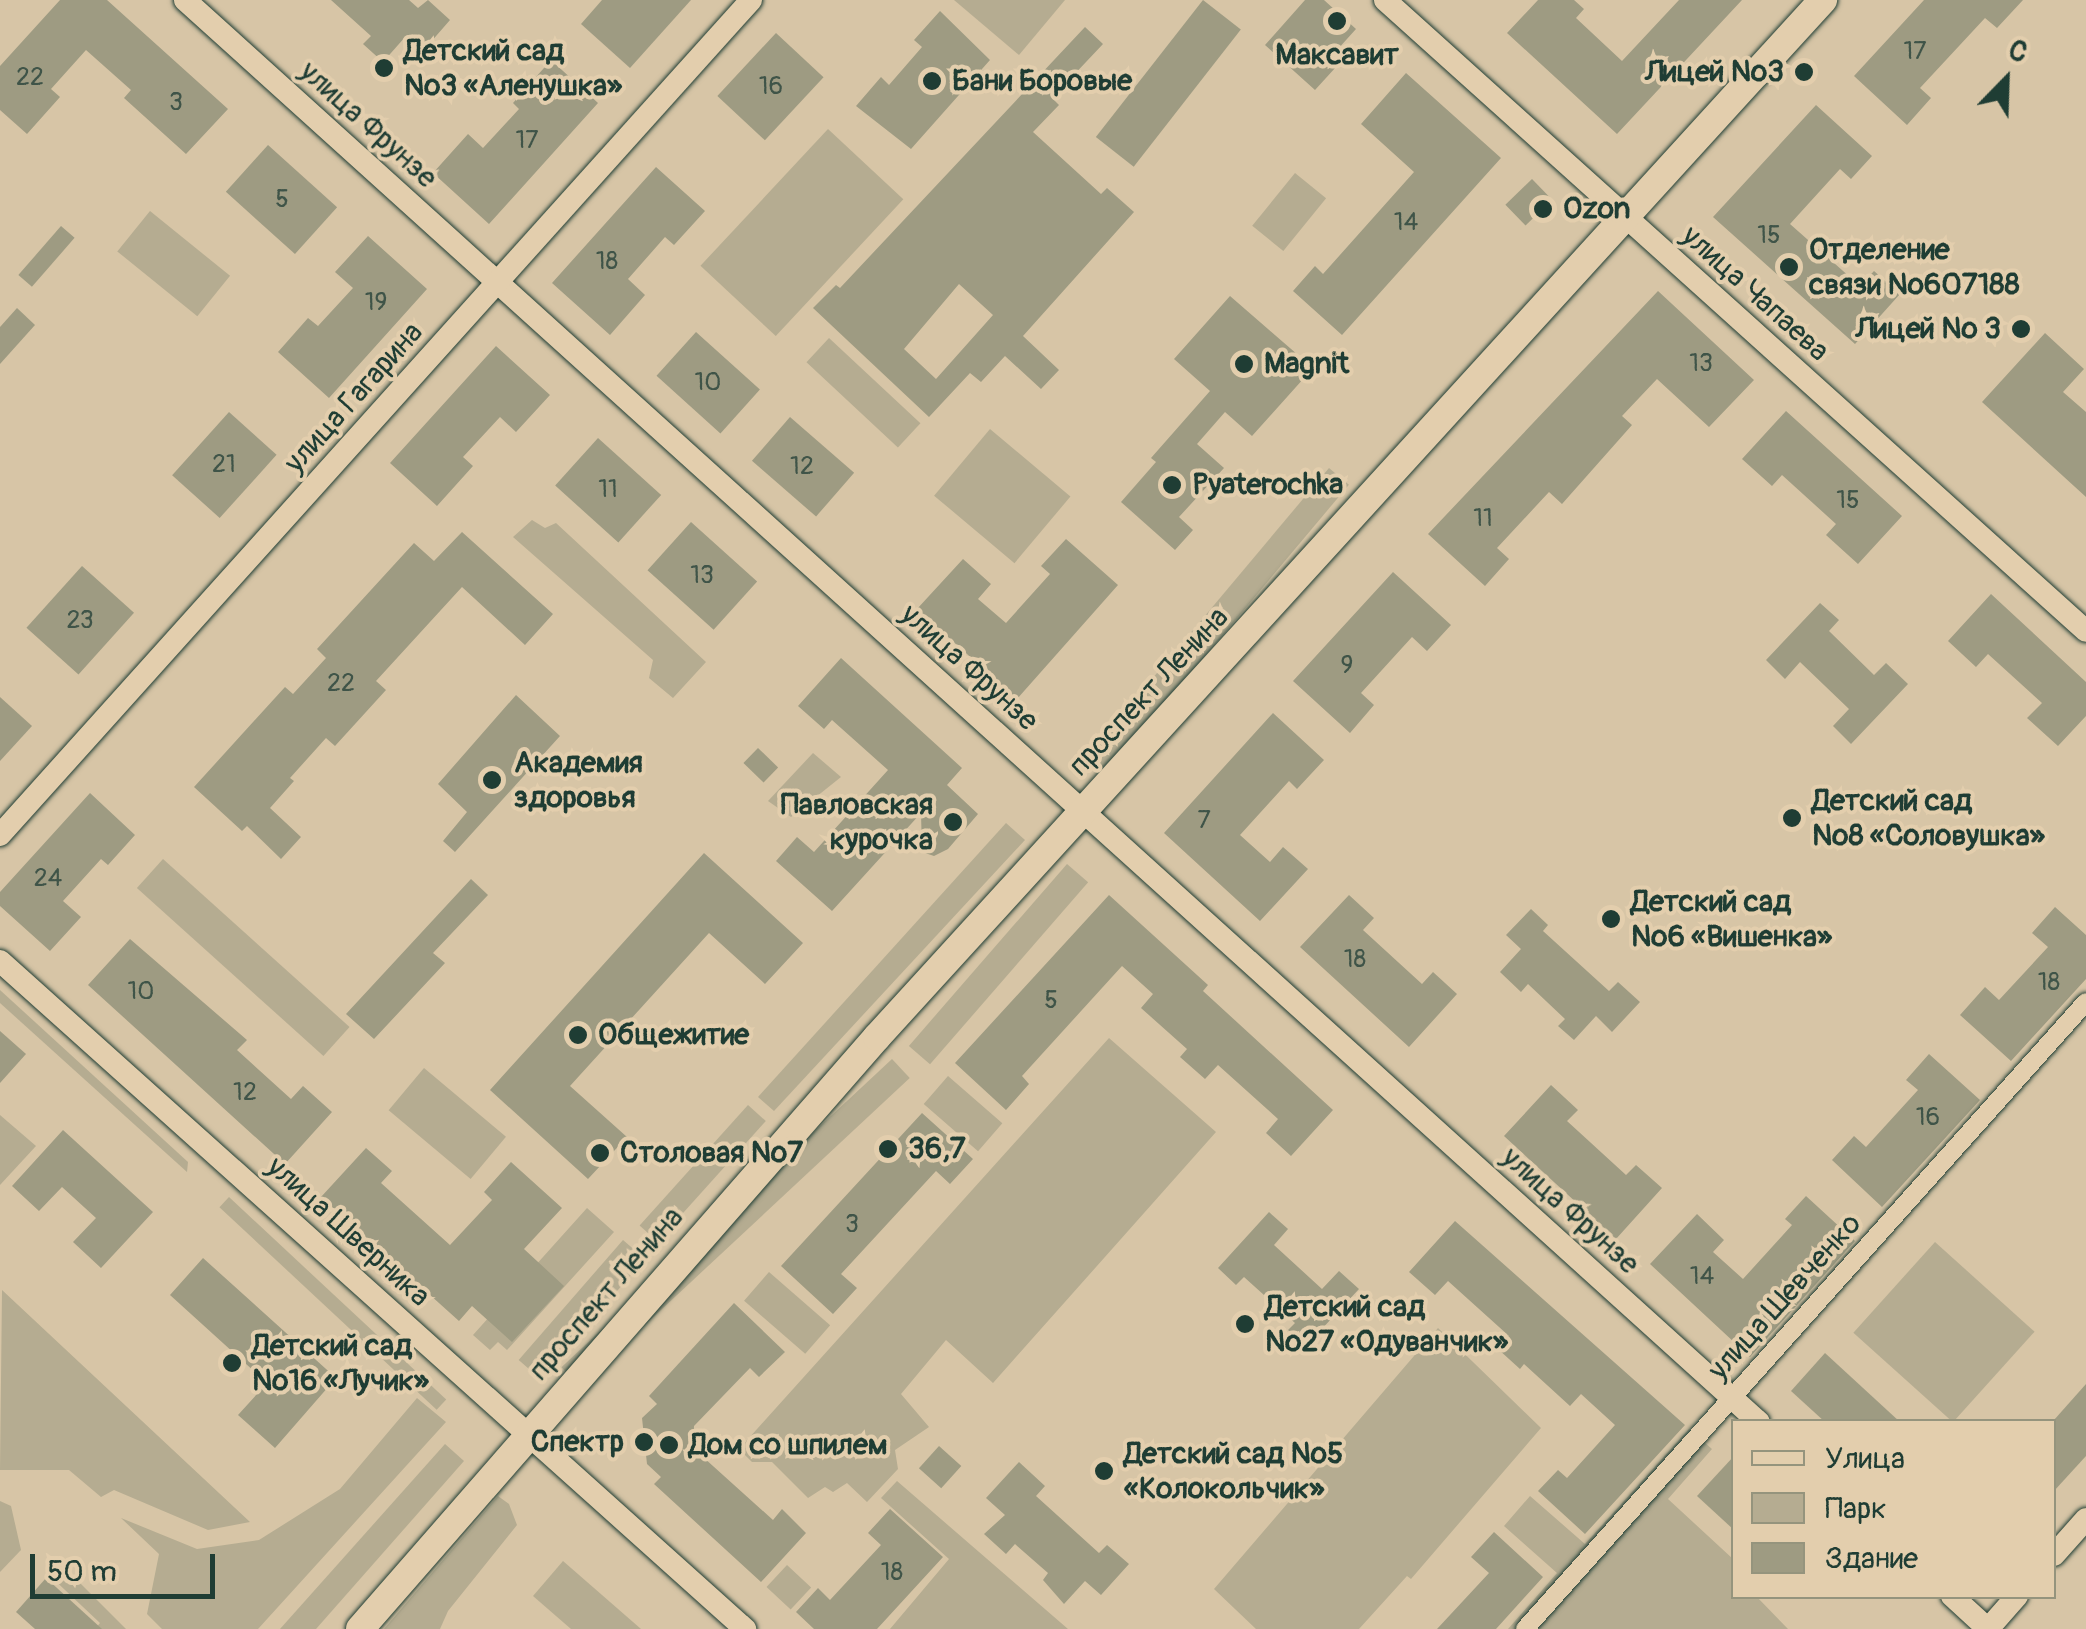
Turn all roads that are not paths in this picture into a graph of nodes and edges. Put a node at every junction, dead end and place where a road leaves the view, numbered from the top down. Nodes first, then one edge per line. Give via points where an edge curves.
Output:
1 (184, 0) edge
2 (751, 0) edge
3 (1384, 0) edge
4 (1823, 0) edge
5 (1625, 218) junction
6 (497, 282) junction
7 (2086, 632) edge
8 (1083, 812) junction
9 (0, 835) edge
10 (0, 961) edge
11 (2086, 1002) edge
12 (1732, 1398) junction
13 (1755, 1419) edge
14 (528, 1432) junction
15 (2086, 1519) edge
16 (2056, 1554) edge
17 (1955, 1599) edge
18 (2014, 1599) edge
19 (360, 1629) edge
20 (744, 1629) edge
21 (1526, 1629) edge
22 (1988, 1629) edge

1 - 6 street, улица Фрунзе
2 - 6 street, улица Гагарина
3 - 5 street, улица Чапаева
4 - 5 street, проспект Ленина
5 - 7 street, улица Чапаева
5 - 8 street, проспект Ленина
6 - 8 street, улица Фрунзе
6 - 9 street, улица Гагарина
8 - 12 street, улица Фрунзе
8 - 14 street, проспект Ленина
10 - 14 street, улица Шверника
11 - 12 street, улица Шевченко
12 - 13 street, улица Фрунзе
12 - 21 street, улица Шевченко
14 - 19 street, проспект Ленина
14 - 20 street, улица Шверника
15 - 16 street
17 - 22 street
18 - 22 street

